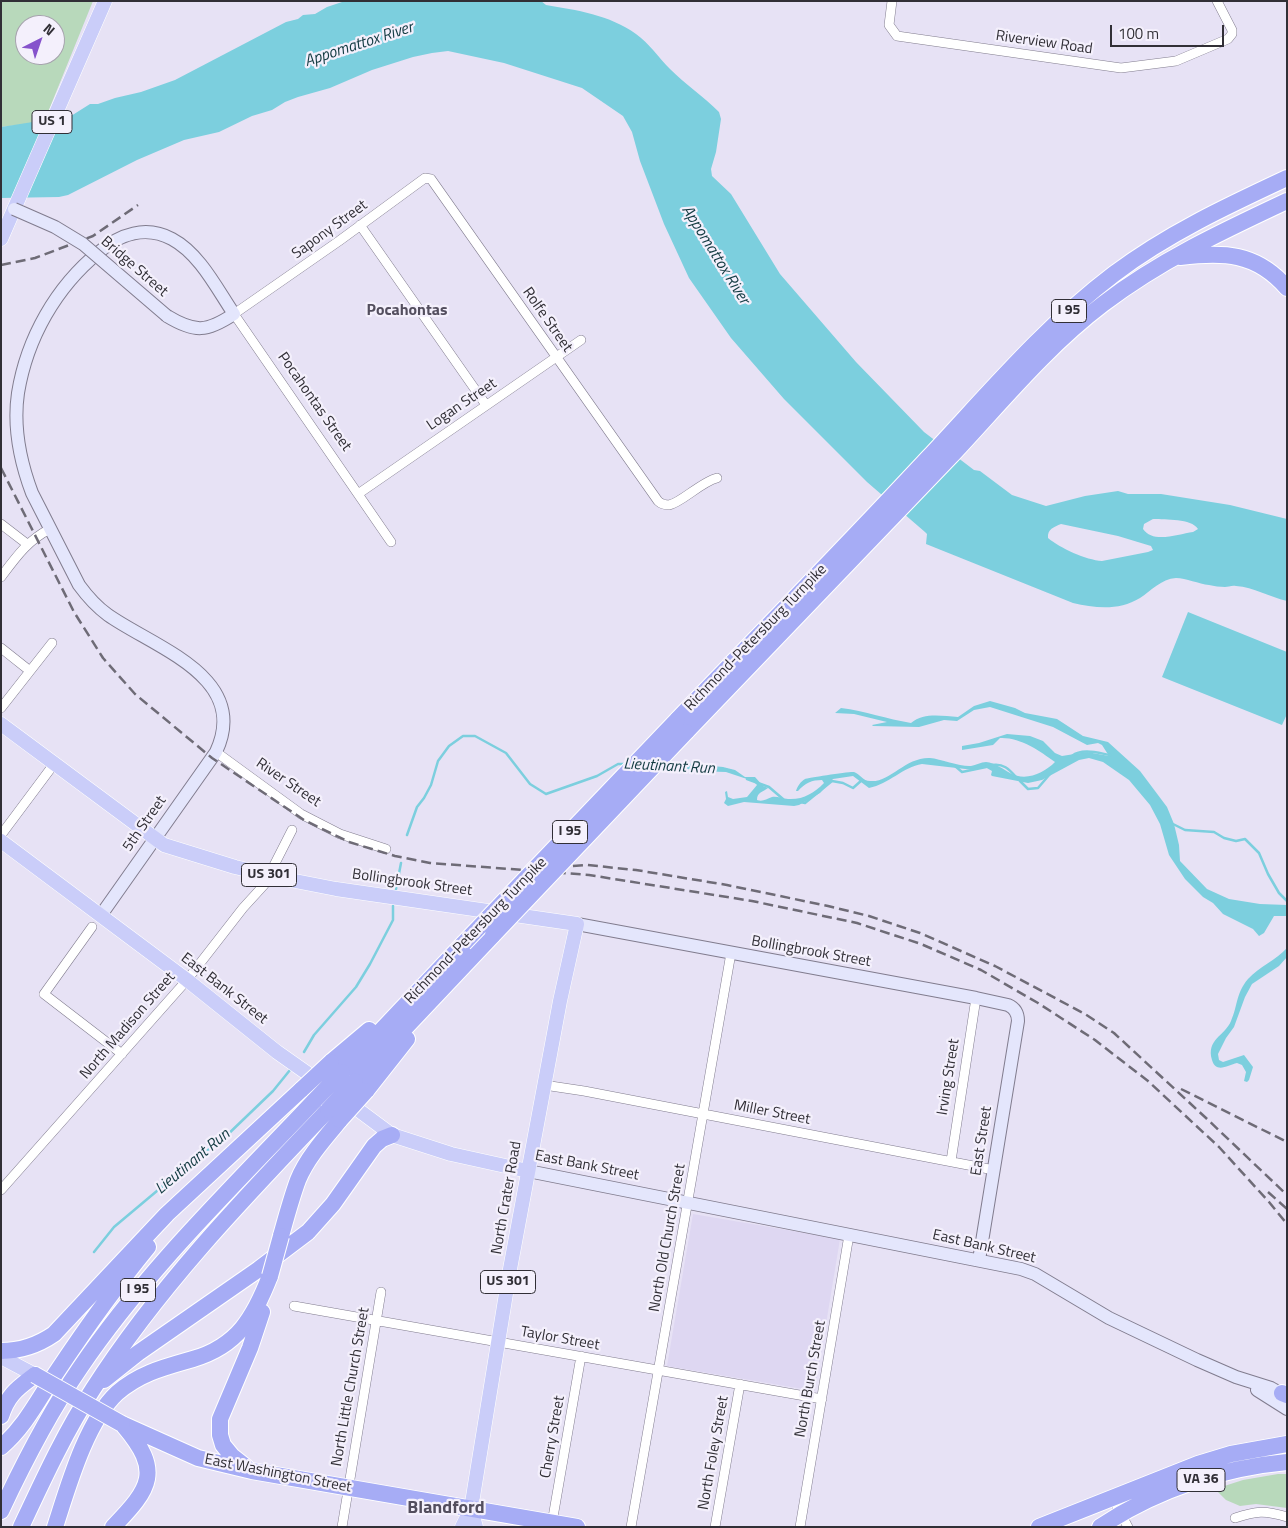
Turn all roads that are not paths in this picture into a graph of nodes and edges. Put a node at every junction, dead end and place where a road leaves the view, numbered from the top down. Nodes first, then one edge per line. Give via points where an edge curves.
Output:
1 (892, 1) edge
2 (1217, 1) edge
3 (104, 3) edge
4 (1287, 178) edge
5 (438, 189) joint
6 (1287, 201) edge
7 (14, 209) junction
8 (360, 225) junction
9 (1, 239) edge
10 (1172, 258) junction
11 (1287, 288) edge
12 (234, 314) junction
13 (582, 340) dead end
14 (556, 357) junction
15 (486, 406) junction
16 (717, 478) dead end
17 (358, 494) junction
18 (1, 524) edge
19 (50, 529) junction
20 (390, 542) dead end
21 (27, 544) junction
22 (1, 577) edge
23 (52, 643) dead end
24 (1, 648) edge
25 (30, 671) junction
26 (1, 708) edge
27 (1, 724) edge
28 (682, 726) junction
29 (216, 752) junction
30 (54, 764) junction
31 (292, 830) dead end
32 (1, 835) edge
33 (155, 839) junction
34 (1, 840) edge
35 (386, 849) dead end
36 (270, 875) junction
37 (101, 915) junction
38 (577, 924) junction
39 (92, 927) dead end
40 (470, 948) junction
41 (731, 953) junction
42 (186, 980) junction
43 (976, 998) junction
44 (1017, 1027) joint
45 (122, 1054) junction
46 (349, 1076) junction
47 (544, 1085) junction
48 (322, 1105) junction
49 (703, 1114) junction
50 (392, 1134) junction
51 (226, 1159) junction
52 (951, 1161) junction
53 (994, 1170) junction
54 (528, 1171) junction
55 (1, 1190) edge
56 (687, 1203) junction
57 (849, 1235) junction
58 (979, 1260) junction
59 (270, 1276) junction
60 (381, 1292) dead end
61 (294, 1306) dead end
62 (376, 1321) junction
63 (498, 1342) junction
64 (1, 1351) edge
65 (580, 1356) junction
66 (1, 1357) edge
67 (658, 1369) junction
68 (35, 1375) junction
69 (740, 1384) junction
70 (93, 1389) junction
71 (1286, 1398) edge
72 (822, 1399) junction
73 (3, 1411) edge
74 (122, 1424) junction
75 (1287, 1444) edge
76 (1, 1446) edge
77 (1287, 1462) edge
78 (252, 1471) junction
79 (348, 1488) junction
80 (1112, 1497) junction
81 (471, 1509) junction
82 (1, 1511) edge
83 (1287, 1517) edge
84 (1235, 1518) dead end
85 (1124, 1521) edge
86 (552, 1523) junction
87 (21, 1527) edge
88 (55, 1527) edge
89 (113, 1527) edge
90 (342, 1527) edge
91 (462, 1527) edge
92 (476, 1527) edge
93 (577, 1527) edge
94 (630, 1527) edge
95 (715, 1527) edge
96 (800, 1527) edge
97 (1039, 1527) edge
98 (1100, 1527) edge

1 - 2 street, Riverview Road via 889,25 897,36 1121,68 1176,61 1230,37 1232,30
3 - 7 main road, US 1
4 - 28 highway, Richmond-Petersburg Turnpike / I 95 via 1200,219 1165,240 1116,272 1073,307 958,426
5 - 8 street, Sapony Street via 431,178 425,178
5 - 14 street, Rolfe Street
6 - 10 highway, Richmond-Petersburg Turnpike / I 95
7 - 9 main road, US 1
7 - 12 street, Bridge Street, bridge via 83,244 179,324 205,328
8 - 12 street, Sapony Street
8 - 15 street
10 - 11 highway via 1220,254 1240,257 1269,271
10 - 28 highway, Richmond-Petersburg Turnpike / I 95 via 1124,289 1043,356 864,547
12 - 17 street, Pocahontas Street
12 - 19 street, Pocahontas Street via 199,263 180,244 161,235 140,232 120,237 72,276 44,318 26,359 18,395 19,443 26,477
13 - 14 street, Logan Street
14 - 15 street, Logan Street
14 - 16 street, Rolfe Street via 658,501 666,505 674,503
15 - 17 street, Logan Street
17 - 20 street, Pocahontas Street
18 - 21 street
19 - 21 street
19 - 29 street, Pocahontas Street via 87,595 106,613 198,672 214,689 224,723
21 - 22 street
23 - 25 street
24 - 25 street
25 - 26 street
27 - 30 main road, Bollingbrook Street / US 301
28 - 40 highway, Richmond-Petersburg Turnpike / I 95, bridge
28 - 40 highway, Richmond-Petersburg Turnpike / I 95, bridge via 493,935
29 - 33 street, 5th Street
29 - 35 street, River Street via 312,820 340,834
30 - 32 street
30 - 33 main road, Bollingbrook Street / US 301
31 - 36 street, North Madison Street
33 - 36 main road, Bollingbrook Street / US 301 via 164,845
33 - 37 street, 5th Street
34 - 37 main road, East Bank Street
36 - 38 main road, Bollingbrook Street / US 301 via 336,889
36 - 42 street, North Madison Street
37 - 42 main road, East Bank Street
38 - 41 street, Bollingbrook Street
38 - 47 main road, North Crater Road / US 301
39 - 45 street via 44,994
40 - 46 highway, Richmond-Petersburg Turnpike / I 95
40 - 46 highway, Richmond-Petersburg Turnpike / I 95 via 430,979
41 - 43 street, Bollingbrook Street
41 - 49 street, North Old Church Street
42 - 45 street, North Madison Street
42 - 50 main road, East Bank Street via 277,1052
43 - 44 street, Bollingbrook Street via 1012,1007 1018,1016
43 - 52 street, Irving Street
44 - 53 street, East Street
45 - 55 street, North Madison Street
46 - 48 highway, Richmond-Petersburg Turnpike / I 95, bridge
46 - 51 highway, bridge via 302,1089
46 - 59 highway, bridge via 340,1120 312,1155 298,1180
47 - 49 street, Miller Street
47 - 54 main road, North Crater Road / US 301
48 - 70 highway, Richmond-Petersburg Turnpike / I 95 via 194,1253 141,1320
48 - 82 highway, Richmond-Petersburg Turnpike / I 95 via 164,1259 138,1290 79,1369 38,1436
49 - 52 street, Miller Street
49 - 56 street, North Old Church Street
50 - 54 main road, East Bank Street via 451,1154
50 - 70 highway via 374,1146 333,1204 297,1241 138,1353
51 - 64 highway via 154,1227 54,1334 33,1346
51 - 76 highway via 139,1259 78,1341 26,1419
52 - 53 street, Miller Street
53 - 58 street, East Street
54 - 56 street, East Bank Street
54 - 63 main road, North Crater Road / US 301
56 - 57 street, East Bank Street
56 - 67 street, North Old Church Street
57 - 58 street, East Bank Street
57 - 72 street, North Burch Street
58 - 71 street, East Bank Street via 1035,1274 1109,1318
59 - 78 highway via 264,1305 219,1428 227,1451
59 - 88 highway via 254,1314 229,1341 201,1356 144,1374 110,1401 84,1446
60 - 62 street, North Little Church Street
61 - 62 street, Taylor Street
62 - 63 street, Taylor Street
62 - 79 street, North Little Church Street
63 - 65 street, Taylor Street
63 - 81 main road, North Crater Road / US 301
65 - 67 street, Taylor Street
65 - 86 street, Cherry Street
66 - 68 main road, East Washington Street
67 - 69 street, Taylor Street
67 - 94 street, North Old Church Street
68 - 73 highway via 15,1390
68 - 74 highway, East Washington Street, bridge
69 - 72 street, Taylor Street
69 - 95 street, North Foley Street
70 - 87 highway, Richmond-Petersburg Turnpike / I 95 via 54,1458
72 - 96 street, North Burch Street
74 - 78 highway, East Washington Street via 198,1458
74 - 89 highway via 145,1457 147,1482 139,1498
75 - 80 highway, VA 36 via 1231,1454
77 - 85 highway, VA 36 via 1216,1475 1157,1496
78 - 79 highway, East Washington Street
79 - 81 highway, East Washington Street
79 - 90 street, North Little Church Street
80 - 85 street
80 - 97 highway, VA 36
81 - 86 highway, East Washington Street
81 - 91 main road, US 301
81 - 92 main road, US 301
83 - 84 street via 1265,1511
85 - 98 highway, VA 36
86 - 93 highway, East Washington Street

